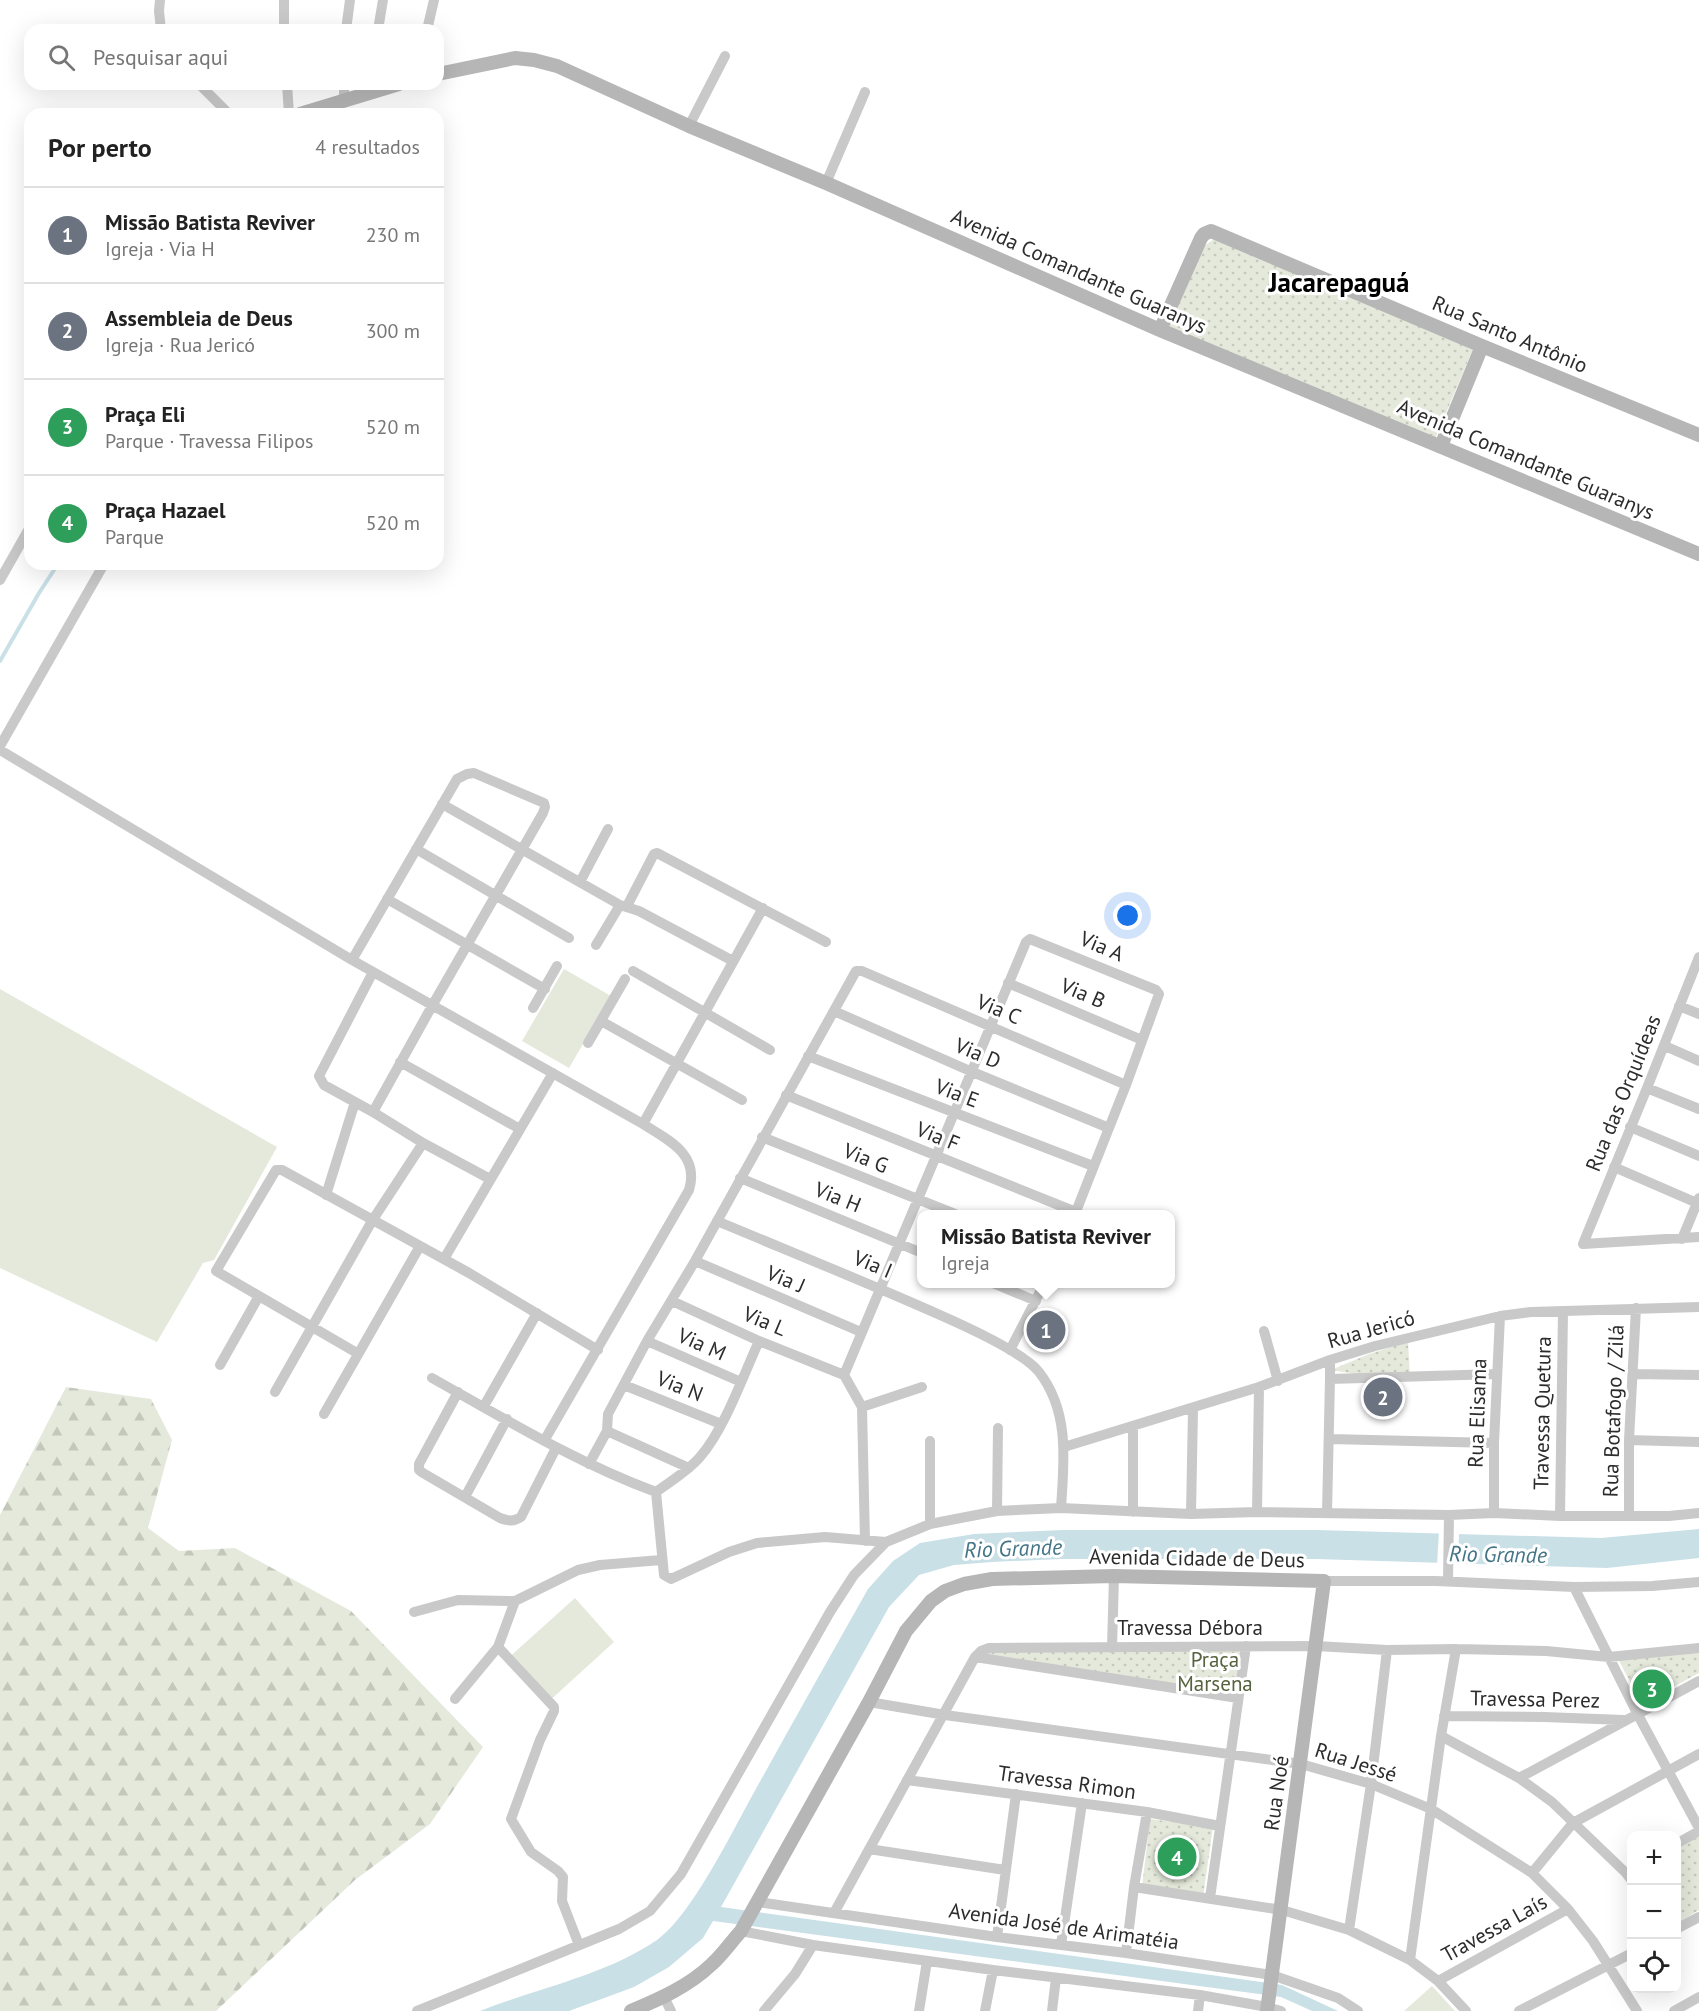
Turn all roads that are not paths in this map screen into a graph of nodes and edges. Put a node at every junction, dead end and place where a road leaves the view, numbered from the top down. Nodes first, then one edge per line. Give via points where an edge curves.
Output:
1 (160, 0) edge
2 (284, 0) edge
3 (350, 0) edge
4 (383, 0) edge
5 (434, 0) edge
6 (160, 24) edge
7 (284, 24) edge
8 (347, 24) edge
9 (379, 24) edge
10 (428, 24) edge
11 (725, 56) dead end
12 (444, 73) edge
13 (205, 90) edge
14 (287, 90) edge
15 (344, 90) edge
16 (370, 90) edge
17 (865, 92) dead end
18 (344, 99) junction
19 (224, 108) edge
20 (289, 108) edge
21 (318, 108) edge
22 (689, 126) junction
23 (826, 183) junction
24 (1160, 330) junction
25 (1482, 346) junction
26 (1699, 435) edge
27 (1441, 446) junction
28 (24, 538) edge
29 (1699, 554) edge
30 (101, 570) edge
31 (0, 580) edge
32 (0, 748) edge
33 (442, 804) junction
34 (608, 829) dead end
35 (523, 848) junction
36 (416, 849) junction
37 (580, 882) junction
38 (496, 895) junction
39 (387, 899) junction
40 (623, 906) junction
41 (763, 908) junction
42 (569, 938) dead end
43 (826, 942) dead end
44 (467, 944) junction
45 (596, 945) dead end
46 (1699, 957) edge
47 (352, 960) junction
48 (733, 961) junction
49 (557, 966) dead end
50 (633, 971) dead end
51 (373, 972) junction
52 (625, 980) dead end
53 (1008, 982) junction
54 (544, 989) junction
55 (432, 1006) junction
56 (1679, 1006) junction
57 (533, 1008) dead end
58 (834, 1011) junction
59 (704, 1013) junction
60 (1699, 1014) edge
61 (601, 1021) junction
62 (989, 1027) junction
63 (1142, 1040) junction
64 (588, 1043) dead end
65 (1665, 1046) junction
66 (770, 1050) dead end
67 (808, 1056) junction
68 (1699, 1061) edge
69 (400, 1062) junction
70 (676, 1063) junction
71 (970, 1071) junction
72 (553, 1074) junction
73 (1126, 1085) junction
74 (1647, 1088) junction
75 (786, 1095) junction
76 (742, 1100) dead end
77 (355, 1102) junction
78 (1699, 1109) edge
79 (373, 1112) junction
80 (954, 1112) junction
81 (643, 1124) junction
82 (1630, 1127) junction
83 (1109, 1128) junction
84 (520, 1129) junction
85 (762, 1137) junction
86 (423, 1143) junction
87 (934, 1156) junction
88 (1699, 1156) edge
89 (1093, 1166) junction
90 (1614, 1167) junction
91 (740, 1178) junction
92 (490, 1179) junction
93 (326, 1195) junction
94 (916, 1199) junction
95 (1698, 1200) edge
96 (943, 1210) edge
97 (1068, 1210) edge
98 (1076, 1210) edge
99 (372, 1221) junction
100 (717, 1221) junction
101 (1699, 1237) edge
102 (1682, 1239) junction
103 (899, 1243) junction
104 (420, 1246) junction
105 (917, 1250) edge
106 (444, 1260) junction
107 (695, 1261) junction
108 (880, 1288) junction
109 (1005, 1288) edge
110 (1042, 1288) edge
111 (259, 1296) junction
112 (672, 1301) junction
113 (1036, 1301) junction
114 (1699, 1307) edge
115 (1636, 1308) junction
116 (1563, 1311) junction
117 (537, 1313) junction
118 (1500, 1316) junction
119 (312, 1327) junction
120 (1264, 1331) dead end
121 (861, 1332) junction
122 (647, 1341) junction
123 (759, 1341) junction
124 (598, 1350) junction
125 (1010, 1350) junction
126 (357, 1353) junction
127 (1330, 1360) junction
128 (220, 1365) dead end
129 (1497, 1374) junction
130 (1633, 1374) junction
131 (844, 1375) junction
132 (1699, 1375) edge
133 (432, 1378) dead end
134 (1330, 1378) junction
135 (1278, 1381) junction
136 (741, 1382) junction
137 (624, 1385) junction
138 (922, 1387) dead end
139 (1259, 1387) junction
140 (275, 1392) dead end
141 (458, 1392) junction
142 (484, 1406) junction
143 (862, 1407) junction
144 (1193, 1409) junction
145 (324, 1414) dead end
146 (507, 1419) junction
147 (721, 1424) junction
148 (1133, 1426) junction
149 (998, 1428) dead end
150 (607, 1431) junction
151 (1330, 1439) junction
152 (930, 1440) dead end
153 (1629, 1440) junction
154 (544, 1441) junction
155 (1699, 1442) edge
156 (1494, 1443) junction
157 (1064, 1447) junction
158 (556, 1448) junction
159 (588, 1464) junction
160 (689, 1468) junction
161 (656, 1492) junction
162 (465, 1497) junction
163 (1061, 1508) junction
164 (997, 1511) junction
165 (1133, 1512) junction
166 (1257, 1512) junction
167 (1328, 1513) junction
168 (1494, 1513) junction
169 (1699, 1513) edge
170 (1191, 1514) junction
171 (1449, 1515) junction
172 (1560, 1516) junction
173 (1629, 1516) junction
174 (930, 1524) junction
175 (866, 1540) junction
176 (886, 1542) junction
177 (661, 1560) junction
178 (1114, 1576) junction
179 (1324, 1581) junction
180 (1448, 1581) junction
181 (1699, 1582) edge
182 (1574, 1587) junction
183 (515, 1601) junction
184 (414, 1612) dead end
185 (1246, 1646) junction
186 (1316, 1646) junction
187 (498, 1647) junction
188 (1112, 1648) junction
189 (1699, 1648) edge
190 (1456, 1649) junction
191 (1387, 1650) junction
192 (975, 1657) junction
193 (1609, 1657) junction
194 (1699, 1681) edge
195 (1238, 1698) junction
196 (455, 1699) dead end
197 (869, 1702) junction
198 (945, 1714) junction
199 (1638, 1715) junction
200 (1444, 1716) junction
201 (1624, 1720) junction
202 (1441, 1736) junction
203 (1231, 1754) junction
204 (1699, 1754) edge
205 (1301, 1764) junction
206 (1668, 1769) junction
207 (1519, 1778) junction
208 (908, 1780) junction
209 (1371, 1784) junction
210 (1016, 1794) junction
211 (1082, 1803) junction
212 (1431, 1809) junction
213 (1147, 1812) junction
214 (1573, 1823) junction
215 (1220, 1826) junction
216 (1699, 1829) edge
217 (1681, 1841) edge
218 (869, 1849) junction
219 (1005, 1870) junction
220 (1627, 1872) edge
221 (1532, 1873) junction
222 (1134, 1887) junction
223 (1210, 1898) junction
224 (756, 1906) junction
225 (1568, 1909) junction
226 (1281, 1910) junction
227 (834, 1913) junction
228 (1699, 1917) edge
229 (1681, 1927) edge
230 (742, 1929) junction
231 (1349, 1930) junction
232 (997, 1937) junction
233 (579, 1945) junction
234 (813, 1945) junction
235 (1061, 1945) junction
236 (1126, 1953) junction
237 (1627, 1956) edge
238 (1410, 1960) junction
239 (927, 1961) junction
240 (1609, 1965) junction
241 (993, 1970) junction
242 (1272, 1976) junction
243 (1056, 1978) junction
244 (1438, 1981) junction
245 (1200, 1995) junction
246 (664, 1997) junction
247 (1699, 1997) edge
248 (1267, 2007) edge
249 (417, 2011) edge
250 (631, 2011) edge
251 (671, 2011) edge
252 (764, 2011) edge
253 (919, 2011) edge
254 (985, 2011) edge
255 (1052, 2011) edge
256 (1198, 2011) edge
257 (1281, 2011) edge
258 (1358, 2011) edge
259 (1466, 2011) edge
260 (1519, 2011) edge
261 (1637, 2011) edge
262 (1674, 2011) edge

1 - 6 street
2 - 7 street
3 - 8 street
4 - 9 street
5 - 10 street
11 - 22 street
12 - 22 street, Avenida Comandante Guaranys via 515,58 534,60 557,66
13 - 19 street
14 - 20 street
15 - 18 street
16 - 18 street
17 - 23 street
18 - 21 street
22 - 23 street, Avenida Comandante Guaranys
23 - 24 street, Avenida Comandante Guaranys
24 - 25 street, Rua Santo Antônio via 1201,238 1211,231
24 - 27 street, Avenida Comandante Guaranys
25 - 26 street, Rua Santo Antônio
25 - 27 street
27 - 29 street, Avenida Comandante Guaranys
28 - 31 street
30 - 32 street
32 - 47 street
33 - 35 street
33 - 35 street via 457,779 474,773 544,802
33 - 36 street
34 - 37 street
35 - 37 street
35 - 38 street
36 - 38 street
36 - 39 street
37 - 40 street
38 - 42 street
38 - 44 street
39 - 44 street
39 - 47 street
40 - 41 street via 657,853
40 - 45 street
40 - 48 street
41 - 43 street
41 - 48 street
44 - 54 street
44 - 55 street
46 - 56 street, Rua das Orquídeas
47 - 51 street
48 - 59 street
49 - 54 street
50 - 59 street
51 - 55 street
51 - 77 street via 319,1076 324,1085
52 - 61 street
53 - 62 street
53 - 63 street, Via B
53 - 63 street, Via A via 1030,939 1158,992
54 - 57 street
55 - 69 street
55 - 72 street
56 - 60 street
56 - 65 street, Rua das Orquídeas
58 - 62 street, Via C via 856,971 862,971
58 - 67 street
58 - 71 street, Via D
59 - 66 street
59 - 70 street
61 - 64 street
61 - 70 street
62 - 71 street
62 - 73 street, Via C
63 - 73 street
65 - 68 street
65 - 74 street, Rua das Orquídeas
67 - 75 street
67 - 80 street, Via E
69 - 79 street
69 - 84 street
70 - 76 street
70 - 81 street
71 - 80 street
71 - 83 street, Via D
72 - 81 street
72 - 84 street
73 - 83 street
74 - 78 street
74 - 82 street, Rua das Orquídeas
75 - 85 street
75 - 87 street, Via F
77 - 79 street
77 - 93 street
79 - 86 street
80 - 87 street
80 - 89 street, Via E
81 - 124 street via 676,1145 691,1169 692,1179
82 - 88 street
82 - 90 street, Rua das Orquídeas
83 - 89 street
84 - 92 street
85 - 91 street
85 - 94 street, Via G
86 - 92 street
86 - 99 street
87 - 94 street
87 - 97 street, Via F
89 - 98 street
90 - 95 street
90 - 102 street, Rua das Orquídeas via 1583,1244
91 - 100 street
91 - 103 street, Via H
92 - 106 street
93 - 99 street
93 - 111 street via 282,1170 273,1173 216,1271
94 - 96 street, Via G
94 - 103 street
95 - 102 street
99 - 104 street
99 - 119 street
100 - 107 street
100 - 108 street, Via I
101 - 102 street
103 - 105 street, Via H
103 - 108 street
104 - 106 street
104 - 126 street
106 - 117 street
107 - 112 street
107 - 121 street, Via J
108 - 121 street
108 - 125 street, Via I
109 - 113 street
110 - 113 street
111 - 119 street
111 - 128 street
112 - 122 street
112 - 123 street, Via L
113 - 125 street
114 - 115 street, Rua Jericó
115 - 116 street, Rua Jericó
115 - 130 street, Rua Botafogo / Zilá
116 - 118 street, Rua Jericó
116 - 172 street, Travessa Quetura
117 - 124 street
117 - 142 street
118 - 127 street, Rua Jericó
118 - 129 street, Rua Elisama
119 - 126 street
119 - 140 street
120 - 135 street
121 - 131 street
122 - 136 street, Via M
122 - 137 street
123 - 131 street, Via L
123 - 136 street
124 - 154 street
125 - 157 street, Via I via 1034,1367 1047,1384 1062,1423
126 - 145 street
127 - 134 street
127 - 135 street, Rua Jericó
129 - 134 street
129 - 156 street, Rua Elisama
130 - 132 street
130 - 153 street, Rua Botafogo / Zilá
131 - 143 street
133 - 141 street
134 - 151 street
135 - 139 street, Rua Jericó
136 - 147 street
137 - 147 street, Via N
137 - 150 street via 608,1414
138 - 143 street
139 - 144 street, Rua Jericó
139 - 166 street
141 - 142 street
141 - 162 street via 419,1470
142 - 146 street
143 - 175 street
144 - 148 street, Rua Jericó
144 - 170 street
146 - 154 street
146 - 162 street
147 - 160 street
148 - 157 street, Rua Jericó
148 - 165 street
149 - 164 street
150 - 159 street
150 - 160 street
151 - 156 street
151 - 167 street
152 - 174 street
153 - 155 street
153 - 173 street, Rua Botafogo / Zilá
154 - 158 street
156 - 168 street, Rua Elisama
157 - 163 street, Via I
158 - 159 street
158 - 162 street via 515,1521 500,1518
159 - 161 street
160 - 161 street
161 - 177 street
163 - 164 street
163 - 165 street
164 - 174 street
165 - 170 street
166 - 167 street
166 - 170 street
167 - 171 street
168 - 171 street
168 - 172 street
169 - 173 street
171 - 180 street
172 - 173 street
174 - 176 street
175 - 176 street
175 - 177 street via 825,1537 757,1543 673,1578 664,1575
176 - 233 street via 854,1575 830,1612 681,1874 650,1911
177 - 183 street via 611,1563 578,1570
178 - 179 street, Avenida Cidade de Deus
178 - 188 street
178 - 197 street, Avenida Cidade de Deus via 992,1579 945,1592 931,1601 906,1631
179 - 180 street, Avenida Cidade de Deus
179 - 186 street, Rua Noé
180 - 182 street, Avenida Cidade de Deus
181 - 182 street, Avenida Cidade de Deus
182 - 193 street
183 - 184 street via 458,1600
183 - 187 street
185 - 186 street, Travessa Débora
185 - 188 street, Travessa Débora
185 - 195 street
186 - 191 street, Travessa Débora
186 - 205 street, Rua Noé
187 - 196 street
187 - 233 street via 554,1707 511,1819 531,1852 563,1877 562,1901
188 - 192 street, Travessa Débora via 996,1647
189 - 193 street, Travessa Débora
190 - 191 street, Travessa Débora
190 - 193 street, Travessa Débora
190 - 200 street
191 - 209 street
192 - 195 street
192 - 198 street
193 - 199 street
194 - 199 street
195 - 203 street
197 - 198 street, Rua Jessé
197 - 224 street, Avenida Cidade de Deus
198 - 203 street, Rua Jessé
198 - 208 street
199 - 201 street
199 - 206 street
200 - 201 street, Travessa Perez
200 - 202 street
201 - 207 street
202 - 207 street
202 - 212 street
203 - 205 street, Rua Jessé
203 - 215 street
204 - 206 street
205 - 209 street, Rua Jessé
205 - 226 street, Rua Noé
206 - 214 street
206 - 216 street
207 - 214 street
208 - 210 street, Travessa Rimon
208 - 218 street
209 - 212 street, Rua Jessé
209 - 231 street
210 - 211 street, Travessa Rimon
210 - 219 street
211 - 213 street, Travessa Rimon
211 - 235 street
212 - 221 street, Rua Jessé
212 - 238 street
213 - 215 street, Travessa Rimon
213 - 222 street
214 - 220 street
214 - 221 street
215 - 223 street
216 - 217 street
218 - 219 street
218 - 227 street
219 - 232 street
221 - 225 street, Rua Jessé
222 - 223 street
222 - 236 street
223 - 226 street
224 - 227 street, Avenida José de Arimatéia
224 - 230 street, Avenida Cidade de Deus
225 - 240 street, Rua Jessé
225 - 244 street, Travessa Laís
226 - 231 street
226 - 242 street, Rua Noé
227 - 232 street, Avenida José de Arimatéia
228 - 229 street
230 - 234 street
230 - 246 street, Avenida Cidade de Deus via 714,1963
231 - 238 street
232 - 235 street, Avenida José de Arimatéia
233 - 249 street
234 - 239 street
234 - 252 street
235 - 236 street, Avenida José de Arimatéia
236 - 242 street, Avenida José de Arimatéia
237 - 240 street
238 - 244 street
239 - 241 street
239 - 253 street
240 - 260 street
240 - 261 street, Rua Jessé
241 - 243 street
241 - 254 street
242 - 248 street, Rua Noé
242 - 258 street, Avenida José de Arimatéia via 1338,1998
243 - 245 street
243 - 255 street
244 - 259 street
245 - 248 street
245 - 256 street
246 - 250 street, Avenida Cidade de Deus
246 - 251 street
247 - 262 street
248 - 257 street

